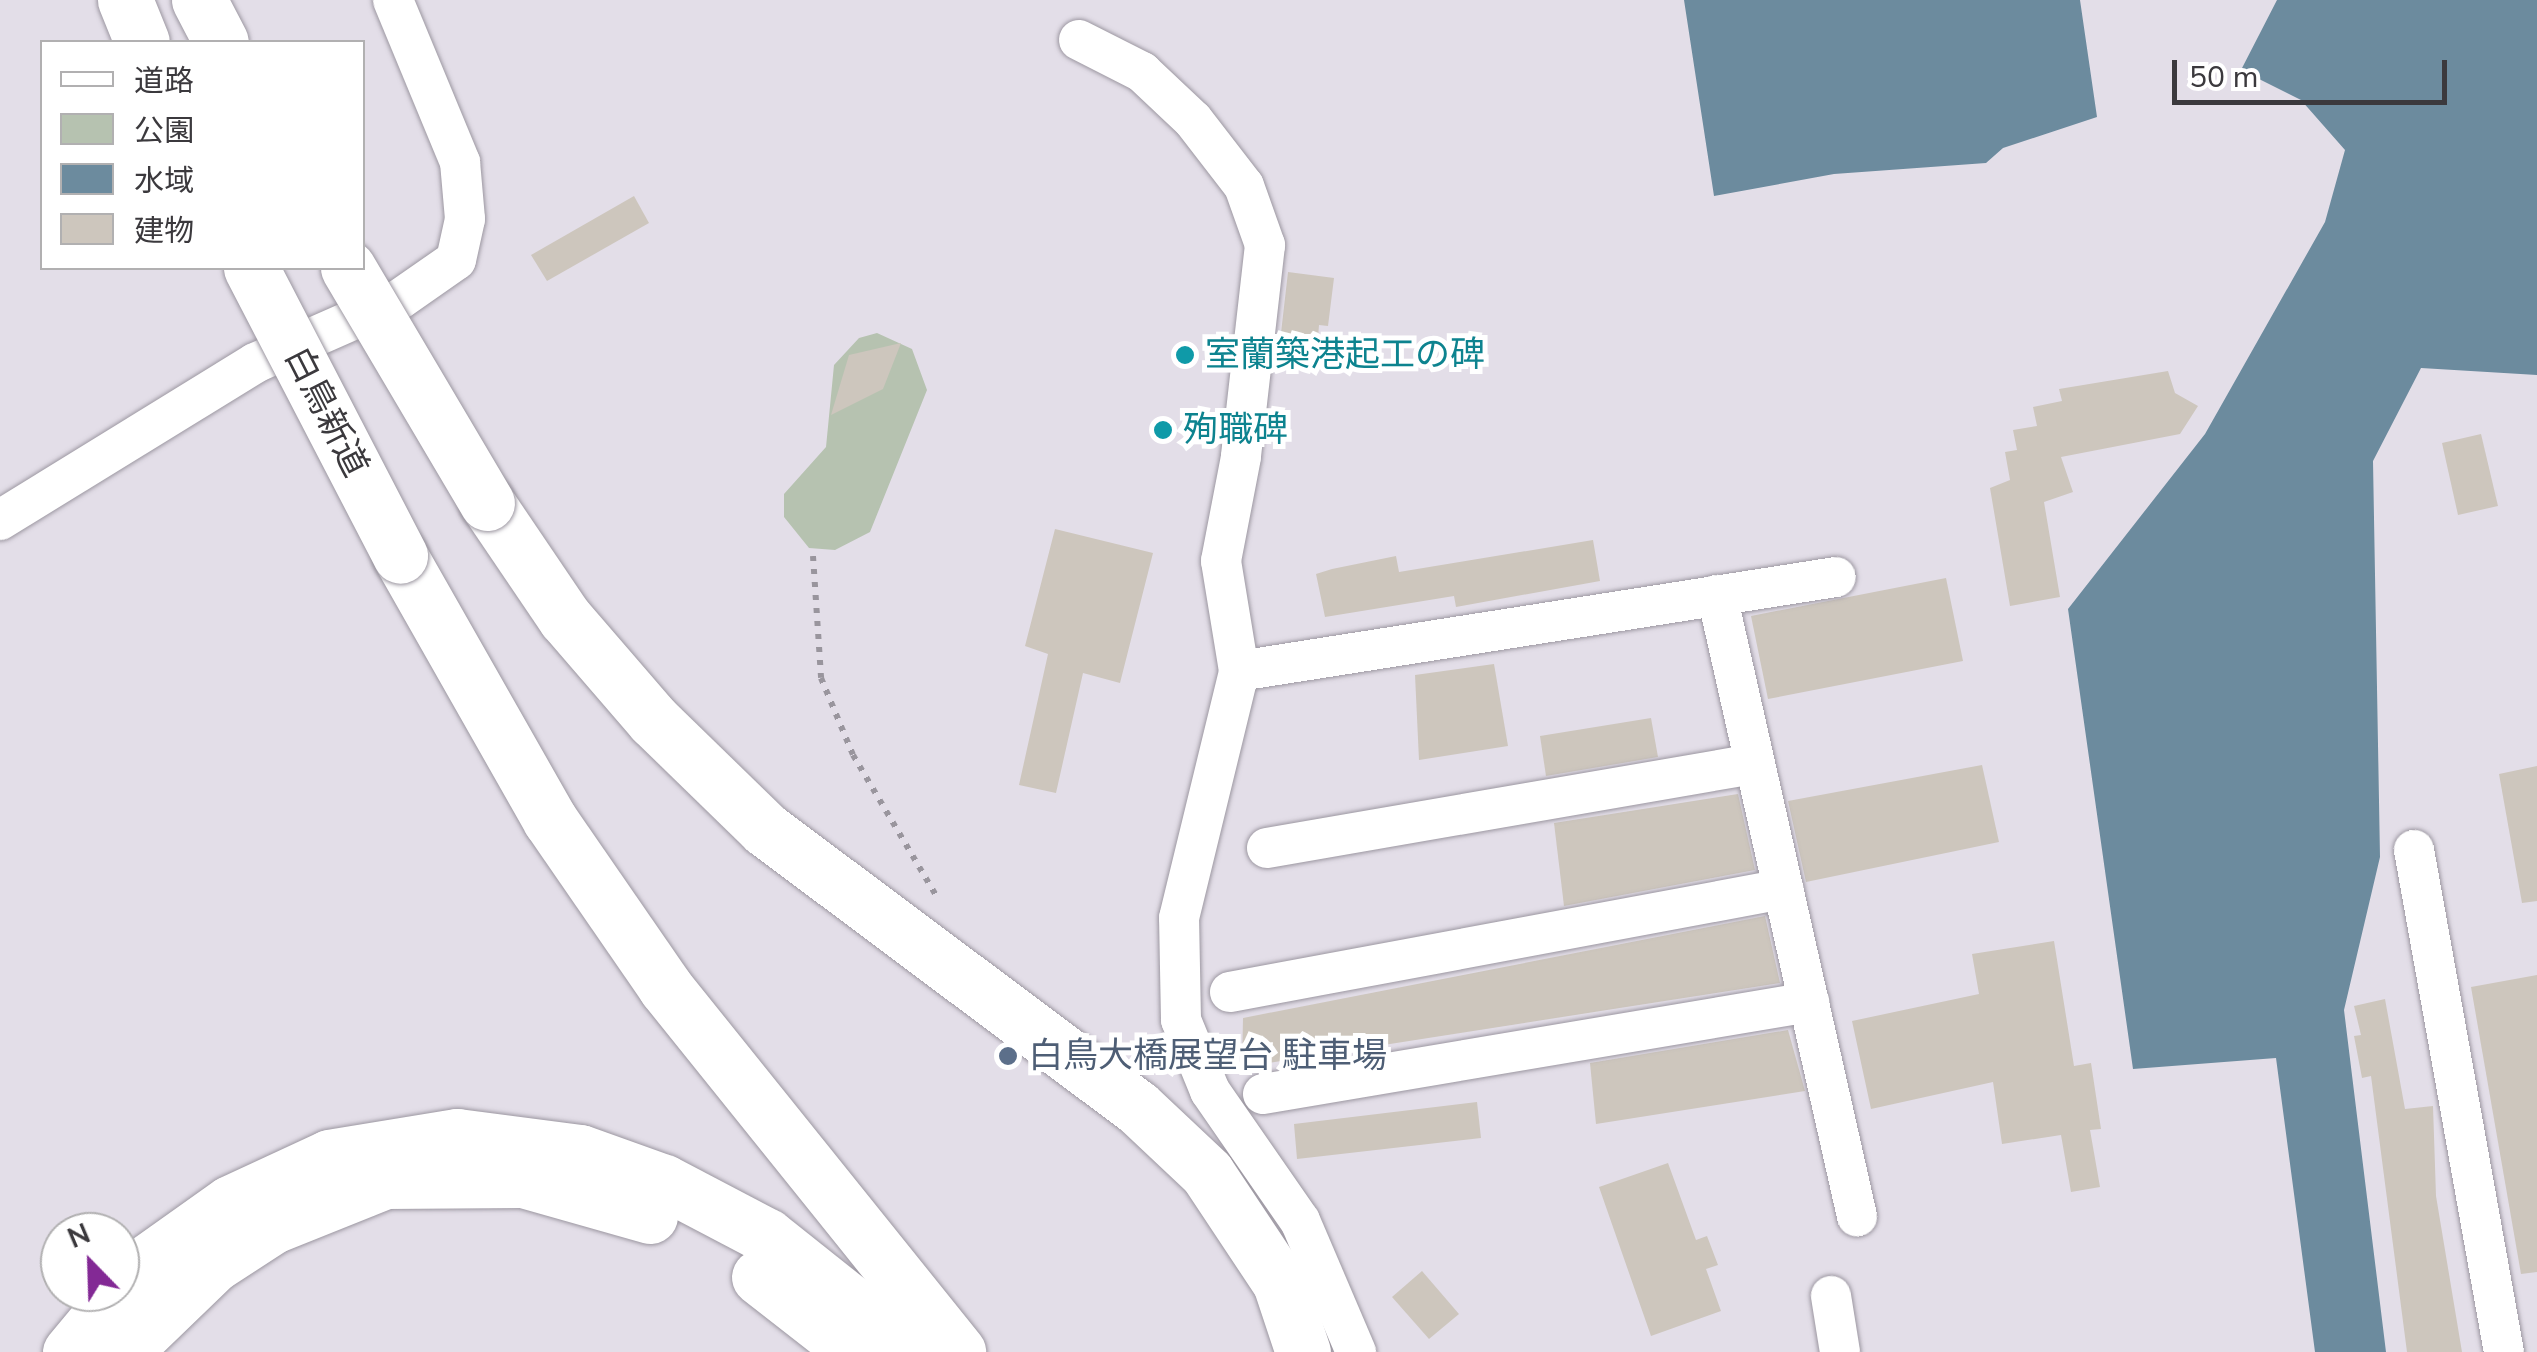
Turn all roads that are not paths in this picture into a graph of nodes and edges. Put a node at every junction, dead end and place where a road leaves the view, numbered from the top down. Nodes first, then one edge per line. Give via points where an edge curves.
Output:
1 (125, 0) edge
2 (201, 0) edge
3 (393, 0) edge
4 (141, 40) edge
5 (220, 40) edge
6 (1079, 40) dead end
7 (253, 270) edge
8 (349, 270) edge
9 (0, 520) edge
10 (1836, 576) dead end
11 (1717, 595) junction
12 (1240, 670) junction
13 (1755, 764) junction
14 (1268, 848) dead end
15 (2414, 850) dead end
16 (1783, 889) junction
17 (1230, 992) dead end
18 (1809, 1002) junction
19 (1263, 1094) dead end
20 (1857, 1216) dead end
21 (140, 1267) edge
22 (1831, 1296) dead end
23 (103, 1312) edge
24 (70, 1352) edge
25 (123, 1352) edge
26 (855, 1352) edge
27 (913, 1352) edge
28 (958, 1352) edge
29 (1303, 1352) edge
30 (1356, 1352) edge
31 (1840, 1352) edge
32 (2504, 1352) edge

1 - 4 highway
2 - 5 highway
3 - 9 street via 460,162 465,219 456,260 400,299 254,363
6 - 12 street via 1142,72 1193,120 1244,186 1264,245 1241,457 1220,561
7 - 28 highway, 白鳥新道, bridge via 400,556 550,820 665,987
8 - 29 highway, bridge via 487,503 565,618 654,722 765,829 1137,1107 1207,1173 1280,1283
10 - 11 street
11 - 12 street
11 - 13 street
12 - 30 street via 1178,918 1170,1040 1300,1221
13 - 14 street
13 - 16 street
15 - 32 street
16 - 17 street
16 - 18 street
18 - 19 street
18 - 20 street
21 - 27 highway via 230,1203 330,1157 457,1136 580,1152 664,1182 766,1236
22 - 31 street
23 - 24 highway
25 - 26 highway via 213,1265 273,1226 385,1181 523,1180 608,1199 694,1234

